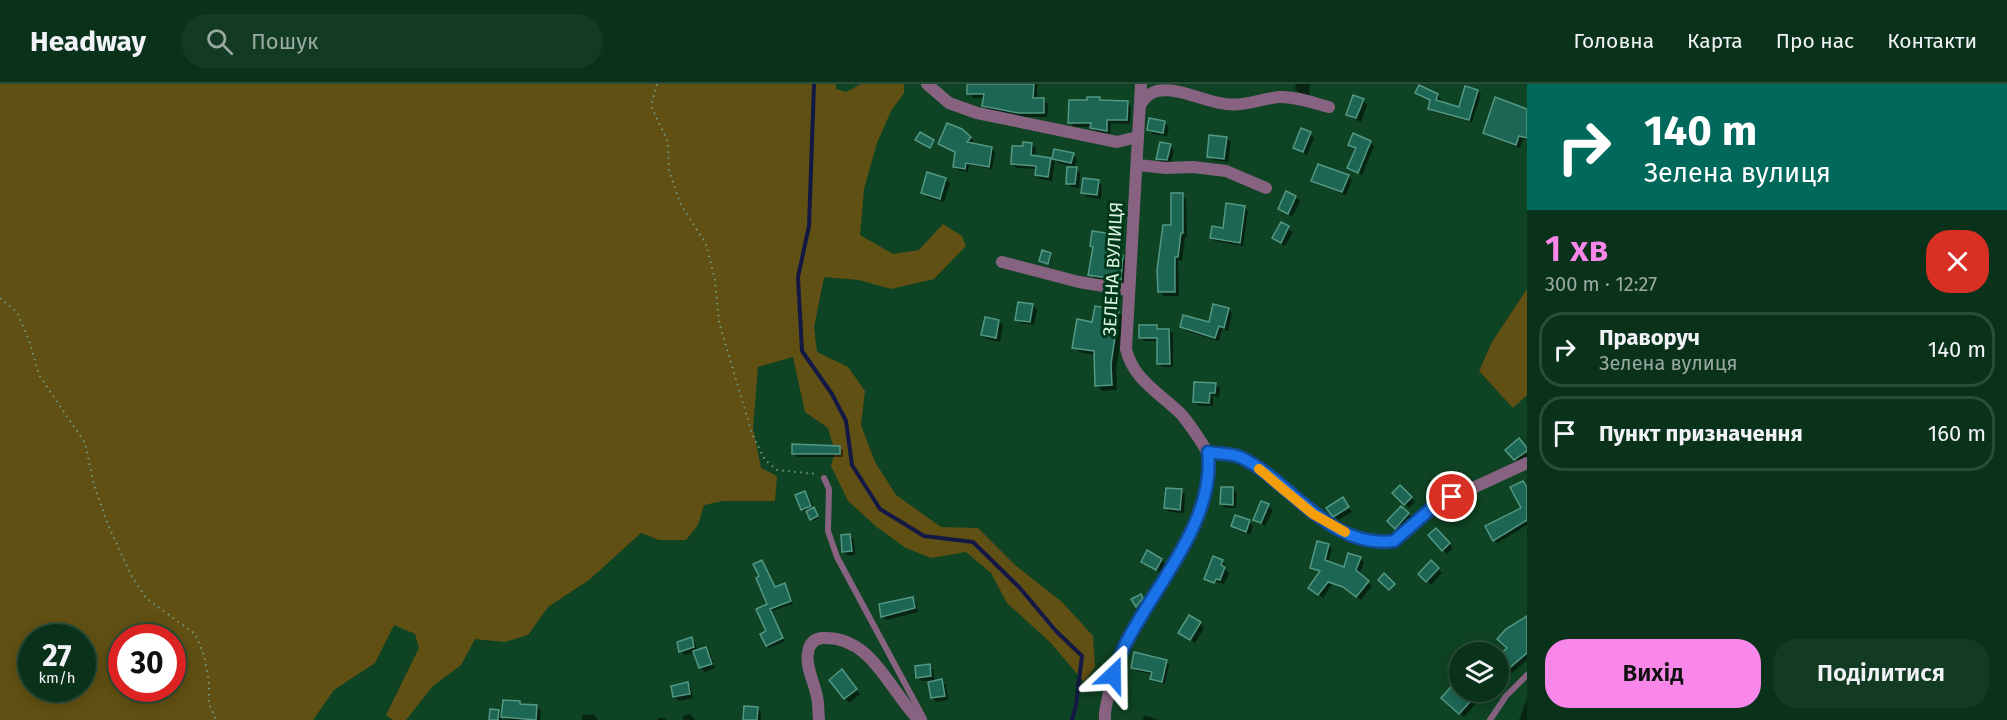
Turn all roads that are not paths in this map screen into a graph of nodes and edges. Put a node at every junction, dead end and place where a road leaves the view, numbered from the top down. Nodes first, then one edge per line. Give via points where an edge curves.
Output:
1 (927, 84) edge
2 (1141, 84) edge
3 (1140, 105) junction
4 (1329, 107) dead end
5 (1137, 137) junction
6 (1138, 165) junction
7 (1266, 188) dead end
8 (1002, 262) dead end
9 (1128, 290) junction
10 (1208, 452) junction
11 (1527, 463) edge
12 (824, 478) road end
13 (1527, 675) edge
14 (819, 720) edge
15 (919, 720) edge
16 (924, 720) edge
17 (1105, 720) edge
18 (1490, 720) edge

1 - 5 street via 949,103 977,113 1117,142
2 - 3 street, ЗЕЛЕНА ВУЛИЦЯ
3 - 4 street via 1158,91 1239,106 1289,97
3 - 5 street, ЗЕЛЕНА ВУЛИЦЯ
5 - 6 street, ЗЕЛЕНА ВУЛИЦЯ
6 - 7 street via 1226,171
6 - 9 street, ЗЕЛЕНА ВУЛИЦЯ
8 - 9 street via 1078,282
9 - 10 street, ЗЕЛЕНА ВУЛИЦЯ via 1129,361 1138,375 1194,429
10 - 11 street via 1237,456 1336,528 1382,543 1394,541 1434,506
10 - 17 street via 1207,491 1198,516 1126,644 1113,675
12 - 16 lane via 829,489 828,531 837,557
13 - 18 lane
14 - 15 street via 807,656 809,645 817,639 832,638 848,641 872,658

